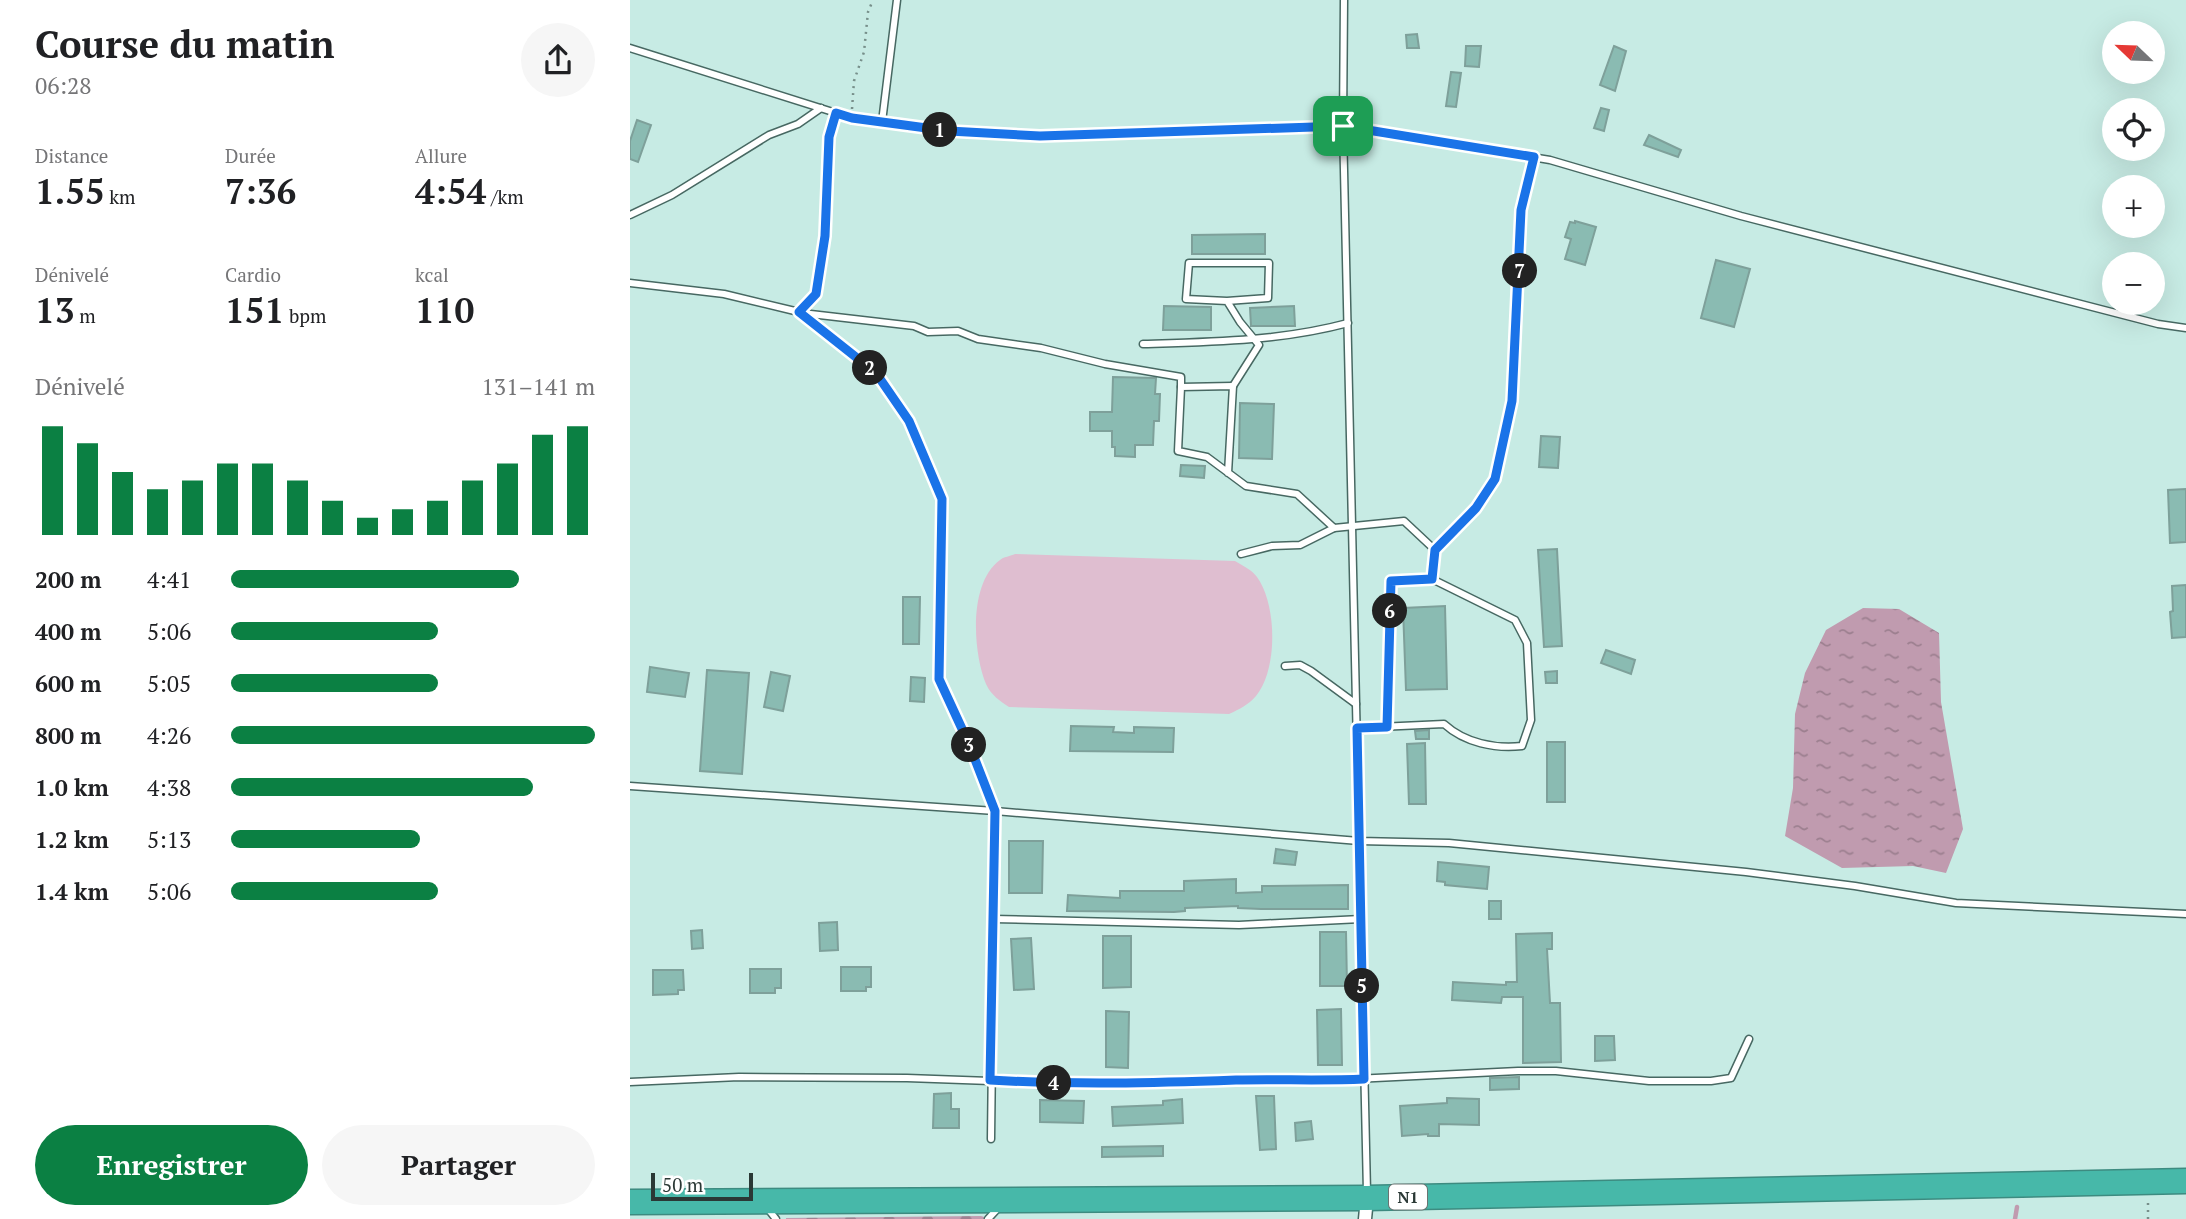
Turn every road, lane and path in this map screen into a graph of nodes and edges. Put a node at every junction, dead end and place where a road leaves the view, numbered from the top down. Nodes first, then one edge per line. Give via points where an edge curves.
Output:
1 (873, 0) edge
2 (897, 0) edge
3 (1344, 0) edge
4 (630, 48) edge
5 (821, 108) junction
6 (836, 113) junction
7 (852, 118) junction
8 (882, 122) junction
9 (1343, 126) junction
10 (1534, 157) junction
11 (630, 215) edge
12 (630, 283) edge
13 (1227, 301) junction
14 (799, 312) junction
15 (1348, 323) junction
16 (2186, 328) edge
17 (1254, 338) junction
18 (1143, 344) dead end
19 (1233, 386) junction
20 (1181, 387) junction
21 (1228, 473) junction
22 (1352, 526) junction
23 (1335, 528) junction
24 (1435, 550) junction
25 (1241, 554) dead end
26 (1432, 579) junction
27 (1285, 666) dead end
28 (1356, 704) junction
29 (1387, 727) junction
30 (1357, 728) junction
31 (630, 786) edge
32 (995, 811) junction
33 (1359, 841) junction
34 (2186, 914) edge
35 (993, 919) junction
36 (1361, 919) junction
37 (1749, 1039) dead end
38 (1364, 1079) junction
39 (990, 1080) junction
40 (630, 1082) edge
41 (991, 1139) dead end
42 (2186, 1181) edge
43 (1007, 1200) junction
44 (630, 1202) edge
45 (1366, 1208) edge
46 (769, 1210) edge
47 (988, 1219) edge

1 - 7 path via 854,81
2 - 8 lane
3 - 9 lane
4 - 5 lane
5 - 6 lane
5 - 11 lane
6 - 7 lane
6 - 14 path via 829,137 825,236 816,294
7 - 8 lane
8 - 9 lane via 1040,136
9 - 10 lane
9 - 15 lane
10 - 16 lane via 1741,216
10 - 24 lane via 1521,210 1512,401 1495,479 1476,508
12 - 14 lane via 723,294
13 - 13 lane via 1186,299 1189,263 1269,264 1268,299
13 - 17 lane
14 - 20 lane via 914,326 928,332 958,331 978,339 1181,377
14 - 32 lane via 876,373 909,421 942,499 939,679
15 - 17 lane
15 - 22 lane
17 - 18 lane
17 - 19 lane via 1259,345
19 - 20 lane
19 - 21 lane
20 - 21 lane via 1178,451 1207,457
21 - 23 lane via 1246,486 1297,494
22 - 23 lane
22 - 24 lane via 1404,521
22 - 28 lane
23 - 25 lane via 1300,545
24 - 26 lane
26 - 29 lane via 1391,581
26 - 29 lane via 1515,620 1527,643 1531,720 1522,746 1511,747 1456,735 1444,724
27 - 28 lane via 1300,665
28 - 30 lane
29 - 30 lane
30 - 33 lane
31 - 32 lane
32 - 33 lane
32 - 35 lane
33 - 34 lane via 1449,843 1719,869 1956,903
33 - 36 lane
35 - 36 lane via 1239,925
35 - 39 lane
36 - 38 lane
37 - 38 lane via 1731,1078 1712,1081 1649,1081 1556,1071
38 - 39 lane
38 - 45 lane
39 - 40 lane via 739,1077
39 - 41 lane
42 - 45 highway, N1
43 - 45 highway, N1
43 - 46 highway, N1
43 - 47 lane
44 - 46 highway, N1

